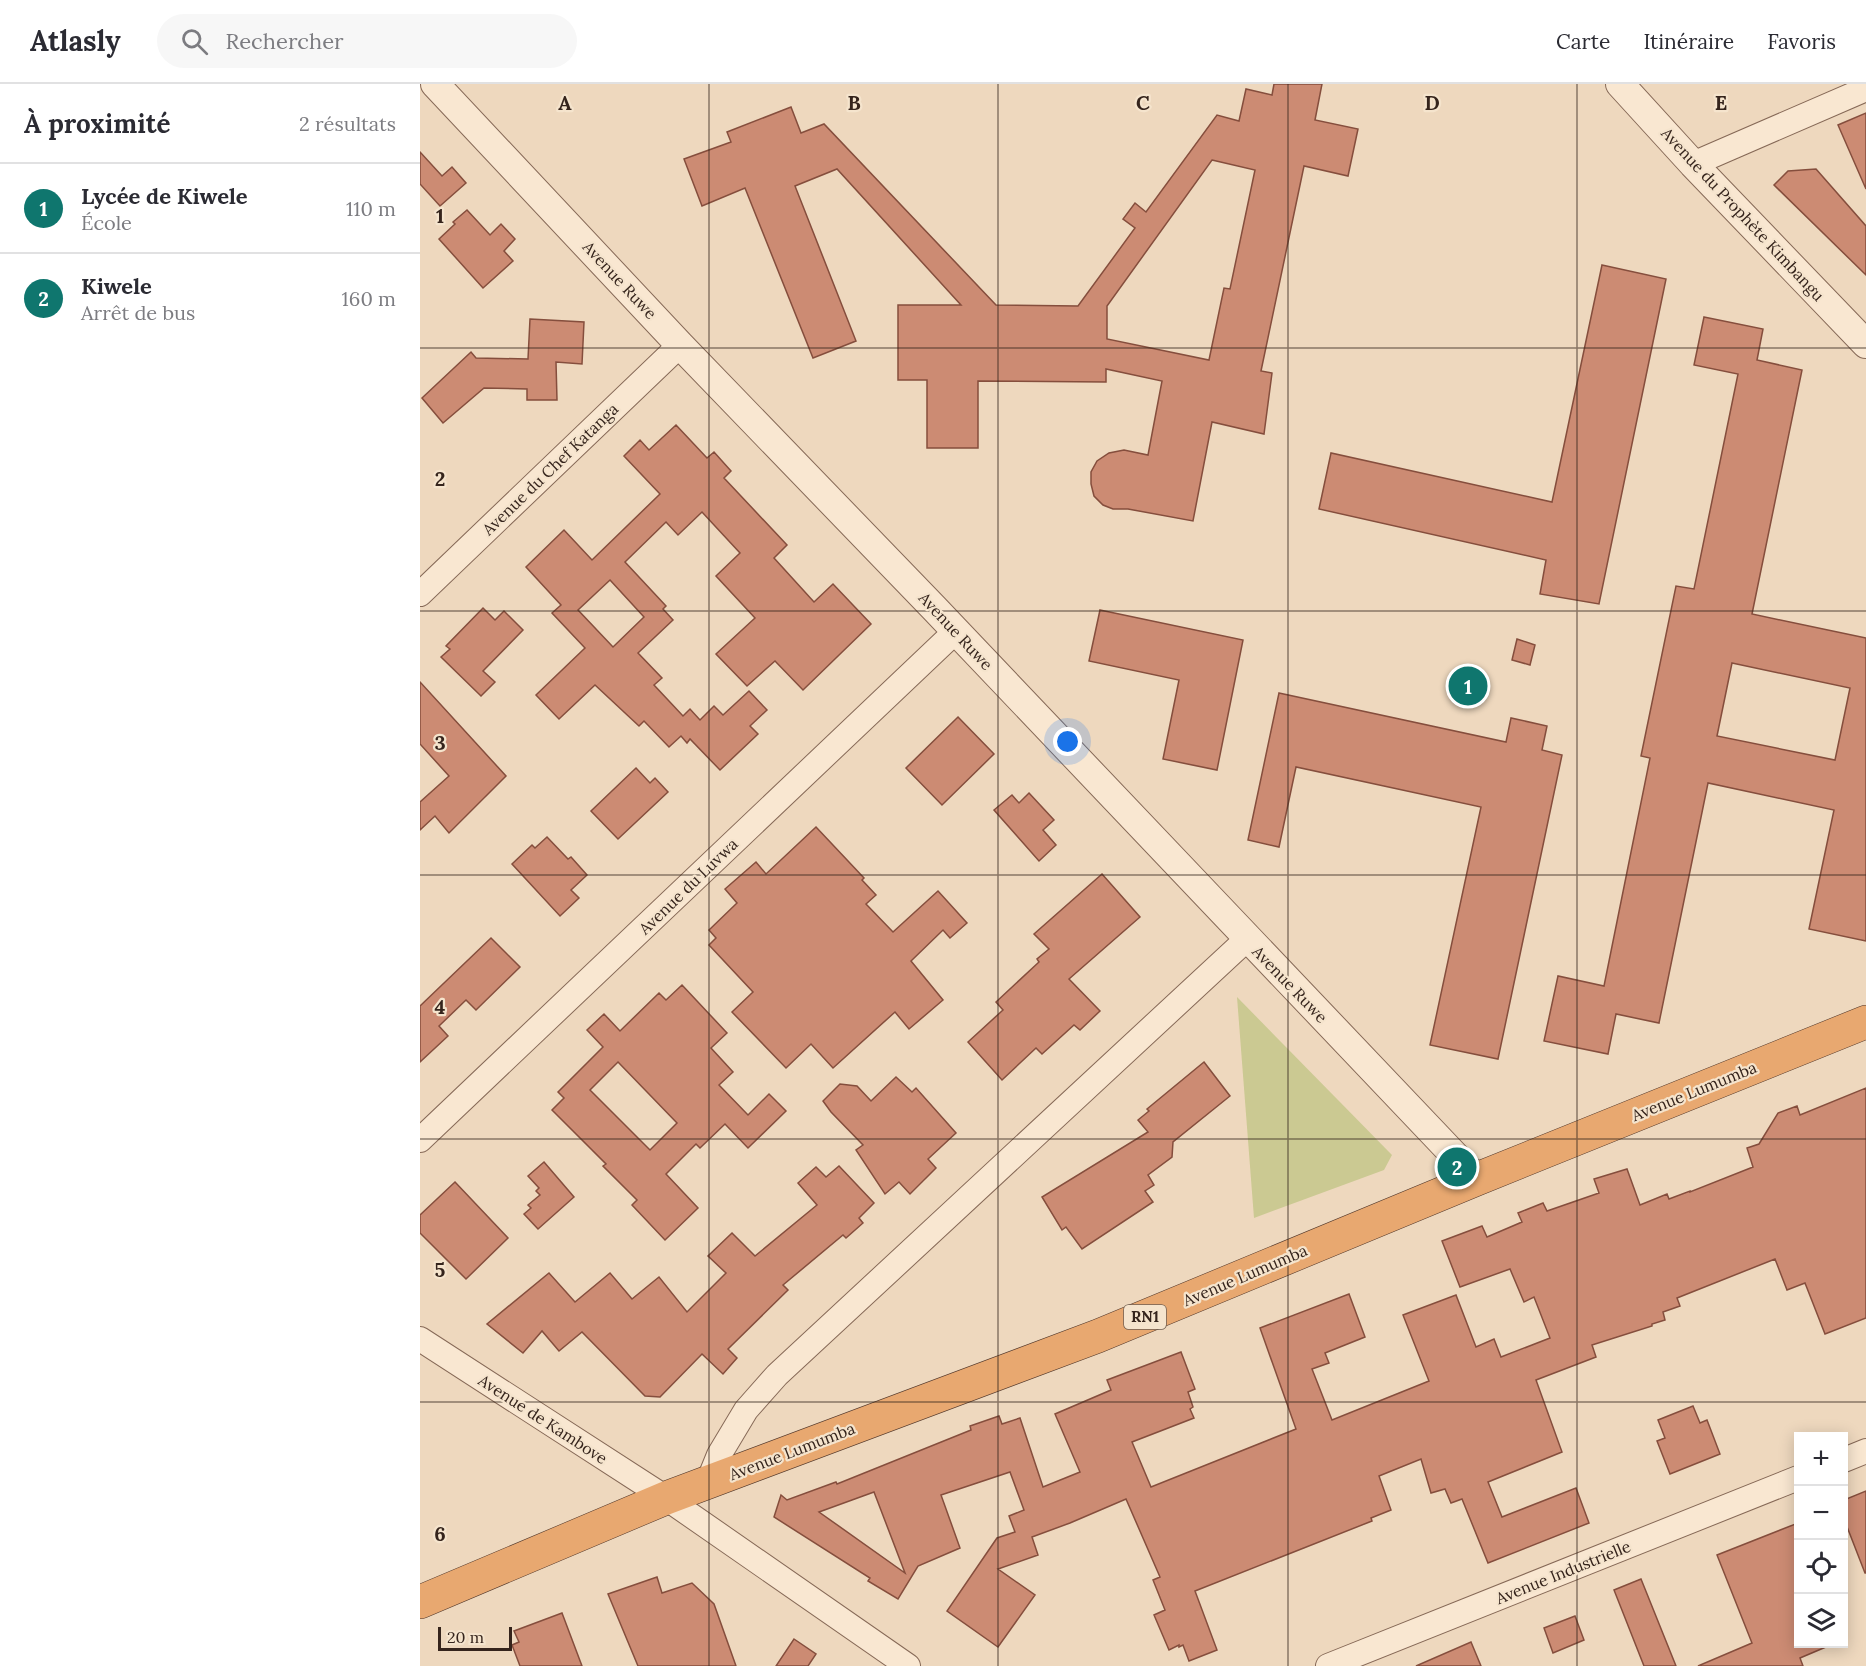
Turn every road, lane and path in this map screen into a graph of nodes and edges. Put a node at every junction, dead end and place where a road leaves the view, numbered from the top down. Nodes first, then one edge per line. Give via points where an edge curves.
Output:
1 (435, 84) edge
2 (1620, 84) edge
3 (1866, 89) edge
4 (1693, 164) junction
5 (1866, 343) edge
6 (680, 345) junction
7 (420, 594) edge
8 (956, 631) junction
9 (1247, 939) junction
10 (1866, 1022) edge
11 (420, 1140) edge
12 (1477, 1179) junction
13 (420, 1339) edge
14 (1866, 1451) edge
15 (1848, 1458) edge
16 (1794, 1480) edge
17 (708, 1482) junction
18 (666, 1498) junction
19 (420, 1602) edge
20 (908, 1666) edge
21 (1328, 1666) edge

1 - 6 street, Avenue Ruwe
2 - 4 street, Avenue du Prophète Kimbangu
3 - 4 street
4 - 5 street, Avenue du Prophète Kimbangu
6 - 7 street, Avenue du Chef Katanga
6 - 8 street, Avenue Ruwe
8 - 9 street, Avenue Ruwe
8 - 11 street, Avenue du Luvwa
9 - 12 street, Avenue Ruwe
9 - 17 street via 777,1376 746,1410
10 - 12 highway, Avenue Lumumba / RN1
12 - 17 highway, Avenue Lumumba / RN1 via 1098,1336
13 - 18 street, Avenue de Kambove
14 - 15 street
16 - 21 street, Avenue Industrielle
17 - 18 highway, Avenue Lumumba / RN1
18 - 19 highway, Avenue Lumumba / RN1
18 - 20 street, Avenue de Kambove

